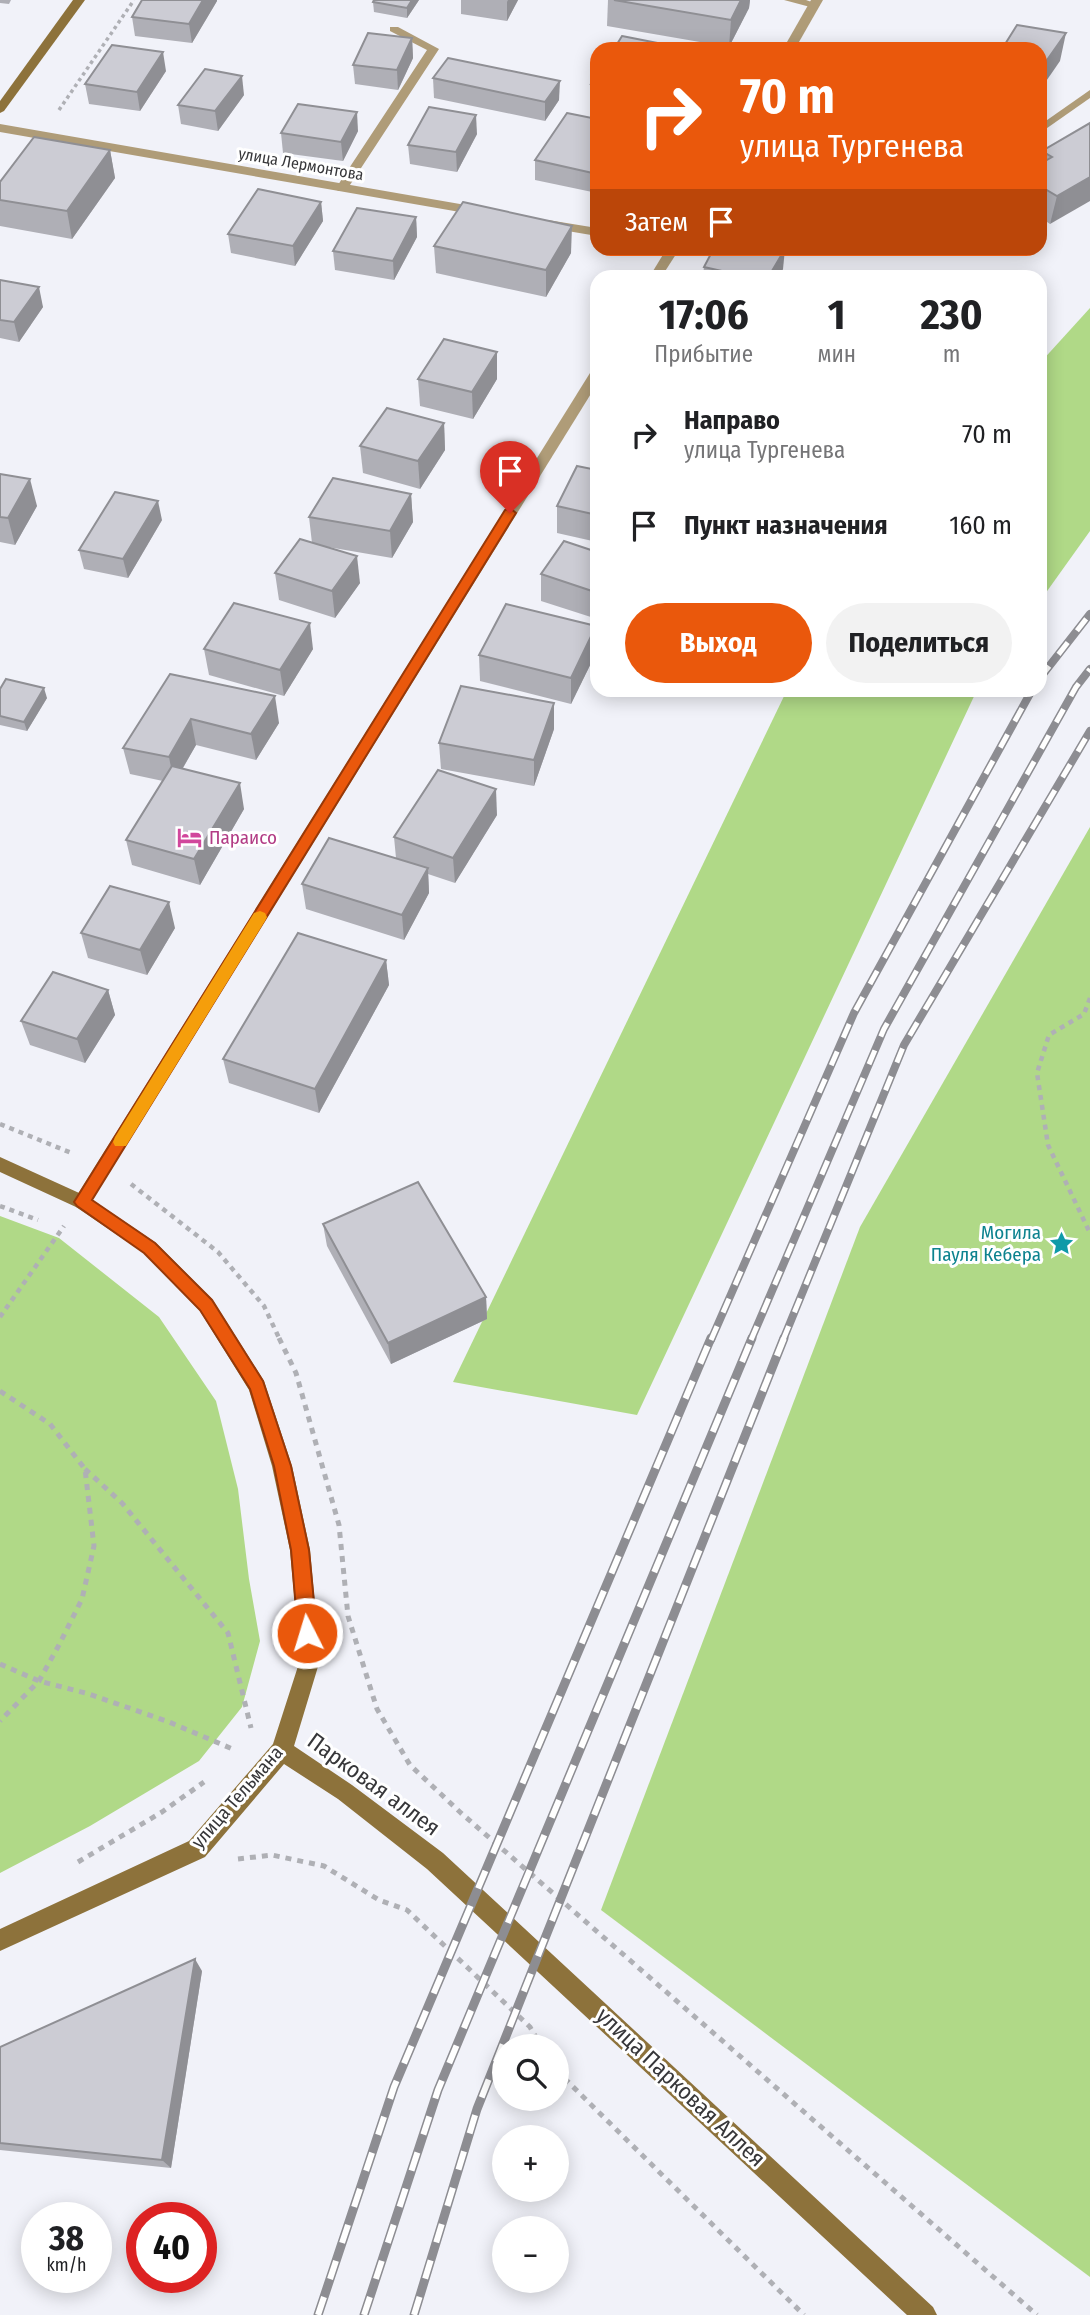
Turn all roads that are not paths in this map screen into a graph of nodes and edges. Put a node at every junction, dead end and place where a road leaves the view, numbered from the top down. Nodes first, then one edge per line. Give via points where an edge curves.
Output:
1 (79, 0) edge
2 (790, 0) edge
3 (816, 3) edge
4 (394, 29) dead end
5 (793, 42) edge
6 (1090, 93) edge
7 (0, 109) edge
8 (1047, 125) edge
9 (0, 128) edge
10 (342, 188) junction
11 (490, 213) edge
12 (530, 220) edge
13 (590, 231) edge
14 (590, 384) edge
15 (0, 1164) edge
16 (82, 1202) junction
17 (282, 1750) junction
18 (435, 1861) joint
19 (0, 1940) edge
20 (925, 2315) edge

1 - 7 street
2 - 3 street
3 - 5 street
4 - 10 street via 433,49
6 - 8 street
9 - 10 street, улица Лермонтова
10 - 11 street, улица Лермонтова
12 - 13 street
14 - 16 street
15 - 16 street, улица Тельмана
16 - 17 street, улица Тельмана via 150,1248 206,1305 257,1387 282,1466 300,1550 310,1660
17 - 18 street, Парковая аллея
17 - 19 street, улица Тельмана via 197,1849
18 - 20 street, улица Парковая Аллея

